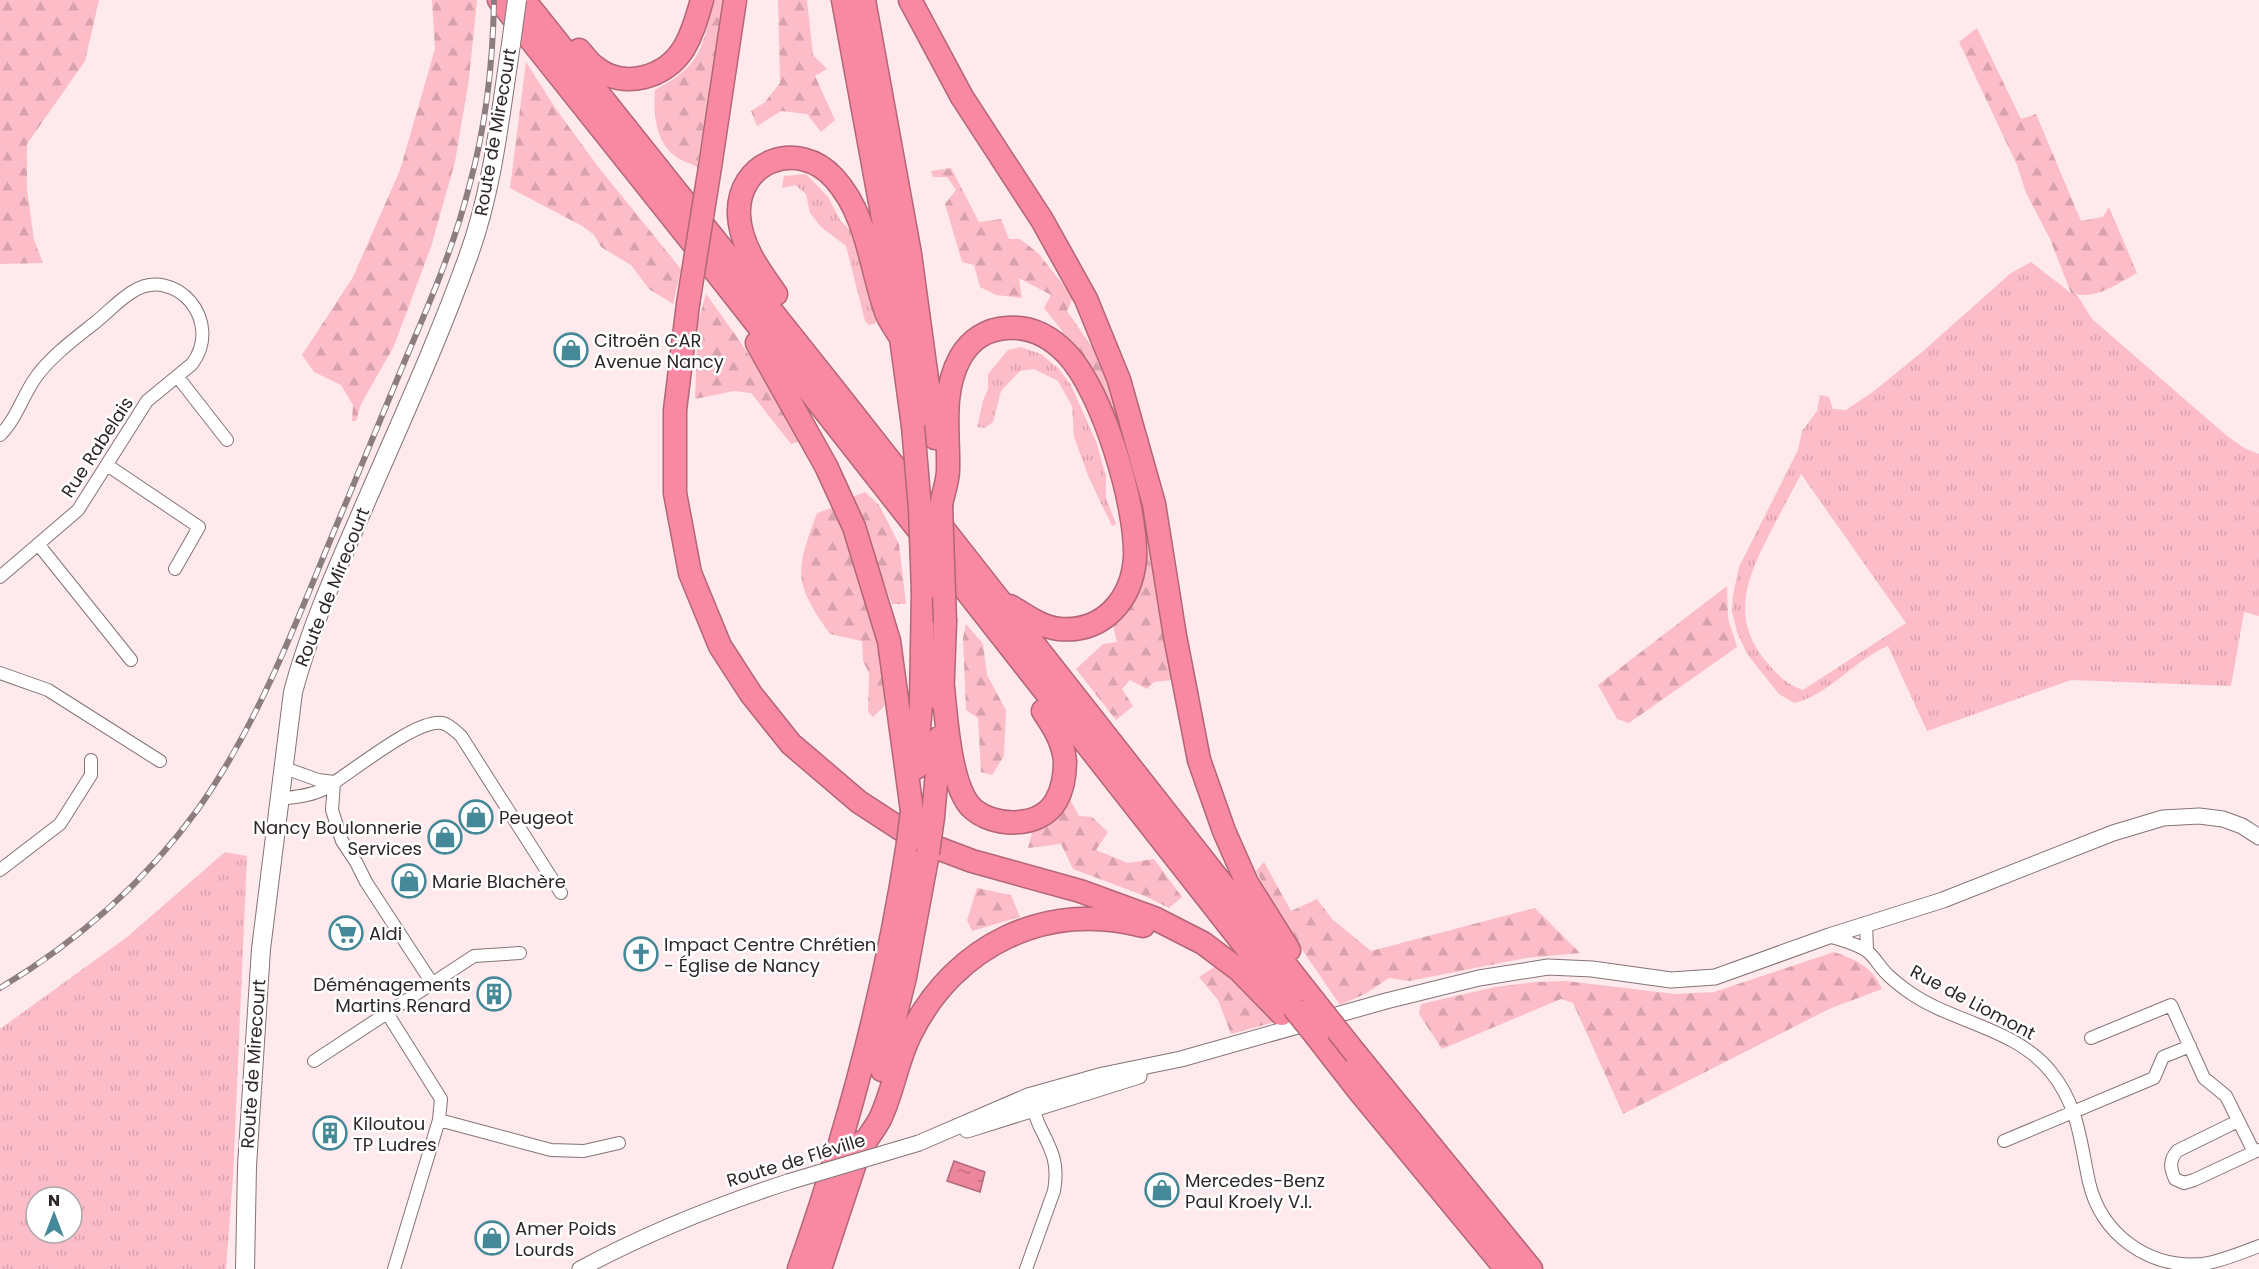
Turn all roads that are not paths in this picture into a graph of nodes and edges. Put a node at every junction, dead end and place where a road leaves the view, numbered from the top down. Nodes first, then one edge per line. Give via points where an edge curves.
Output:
1 (499, 0) edge
2 (702, 0) edge
3 (735, 0) edge
4 (843, 0) edge
5 (864, 0) edge
6 (910, 0) edge
7 (523, 2) edge
8 (723, 281) junction
9 (903, 341) junction
10 (177, 376) junction
11 (836, 392) junction
12 (0, 435) edge
13 (227, 440) dead end
14 (107, 465) junction
15 (943, 465) junction
16 (38, 544) junction
17 (175, 569) dead end
18 (0, 577) edge
19 (964, 588) junction
20 (998, 599) junction
21 (131, 660) dead end
22 (0, 674) edge
23 (943, 687) junction
24 (91, 760) dead end
25 (160, 761) dead end
26 (282, 767) junction
27 (334, 782) junction
28 (279, 799) junction
29 (923, 814) junction
30 (2259, 837) edge
31 (918, 848) junction
32 (0, 870) edge
33 (561, 893) dead end
34 (1860, 926) junction
35 (1829, 936) junction
36 (1203, 943) junction
37 (1855, 945) junction
38 (1867, 951) junction
39 (520, 953) dead end
40 (432, 983) junction
41 (1303, 1005) junction
42 (387, 1013) junction
43 (2091, 1038) dead end
44 (2190, 1046) junction
45 (314, 1061) dead end
46 (1030, 1102) junction
47 (2073, 1111) junction
48 (439, 1120) junction
49 (2238, 1121) junction
50 (2004, 1141) dead end
51 (620, 1143) dead end
52 (860, 1149) junction
53 (2257, 1151) edge
54 (2259, 1246) edge
55 (245, 1269) edge
56 (394, 1269) edge
57 (580, 1269) edge
58 (799, 1269) edge
59 (820, 1269) edge
60 (1026, 1269) edge
61 (1506, 1269) edge
62 (1531, 1269) edge

1 - 8 highway
2 - 7 highway via 695,27 683,50 667,68 643,78 618,80 595,68 554,21
3 - 36 highway, bridge via 675,410 675,493 690,573 720,646 751,694 791,744 859,802 919,842 1090,895 1154,918
4 - 9 highway
5 - 15 highway
6 - 41 highway via 962,97 1042,220 1086,299 1119,380 1154,504 1199,760 1247,883 1300,969
7 - 11 highway
7 - 26 main road, Route de Mirecourt, bridge via 511,44 493,164 469,256 321,606 293,692
8 - 19 highway
8 - 29 highway via 826,466 854,527 889,641
9 - 11 highway via 885,311 856,213 834,177 816,164 795,157 760,168 742,192 739,216 745,244 818,354
9 - 29 highway, bridge via 920,509
10 - 12 street, Rue Rabelais via 192,364 201,349 201,318 193,304 177,291 157,286 140,288 45,366
10 - 13 street
10 - 14 street, Rue Rabelais via 147,401
11 - 20 highway
14 - 16 street, Rue Rabelais via 78,510
14 - 17 street via 199,527
15 - 20 highway via 949,394 960,357 973,341 993,330 1026,328 1052,340 1067,354 1099,408 1123,479 1134,537 1133,573 1115,610 1089,626 1048,626
15 - 23 highway, bridge
16 - 18 street, Rue Rabelais
16 - 21 street
19 - 23 highway via 1059,735 1065,760 1063,785 1055,803 1038,816 1016,823 993,821 970,806 952,761
19 - 41 highway
20 - 41 highway
22 - 25 street via 48,690
23 - 29 highway
24 - 32 street via 91,775 60,824
26 - 27 street
26 - 28 main road, Route de Mirecourt
27 - 28 street via 324,790
27 - 33 street via 428,723 448,725 461,736
27 - 40 street via 333,817 342,841
28 - 55 main road, Route de Mirecourt via 261,949 247,1166
29 - 31 highway, bridge
30 - 34 street, Route de Fléville via 2223,819 2187,815 2163,818 2113,833 1943,900
31 - 52 highway via 892,1035
31 - 58 highway via 849,1112
34 - 35 street, Route de Fléville
34 - 37 street
34 - 38 street
35 - 37 street
35 - 46 street, Route de Fléville via 1734,972 1700,980 1562,967 1479,978 1181,1059 1128,1079
36 - 41 highway via 1239,970
36 - 52 highway via 1126,921 1076,917 1026,929 985,949 940,987 920,1017 909,1035 880,1119
37 - 38 street
38 - 47 street, Rue de Liomont via 1888,976 1910,993 2031,1053 2066,1092
39 - 40 street via 474,956
40 - 42 street
41 - 61 highway, bridge via 1312,1039
41 - 62 highway, bridge via 1356,1054
42 - 45 street
42 - 48 street via 441,1099
43 - 44 street via 2171,1005
44 - 47 street via 2163,1057 2154,1078
44 - 49 street via 2205,1078 2226,1096
46 - 57 street, Route de Fléville, bridge via 970,1119 919,1143 725,1203 676,1222
46 - 60 street via 1050,1146 1056,1178
47 - 50 street
47 - 54 street, Rue de Liomont via 2099,1209 2127,1246 2158,1261 2201,1265
48 - 51 street via 551,1150 585,1151
48 - 56 street
49 - 53 street
49 - 53 street via 2177,1151 2170,1168 2175,1179 2184,1183 2194,1180
52 - 59 highway

